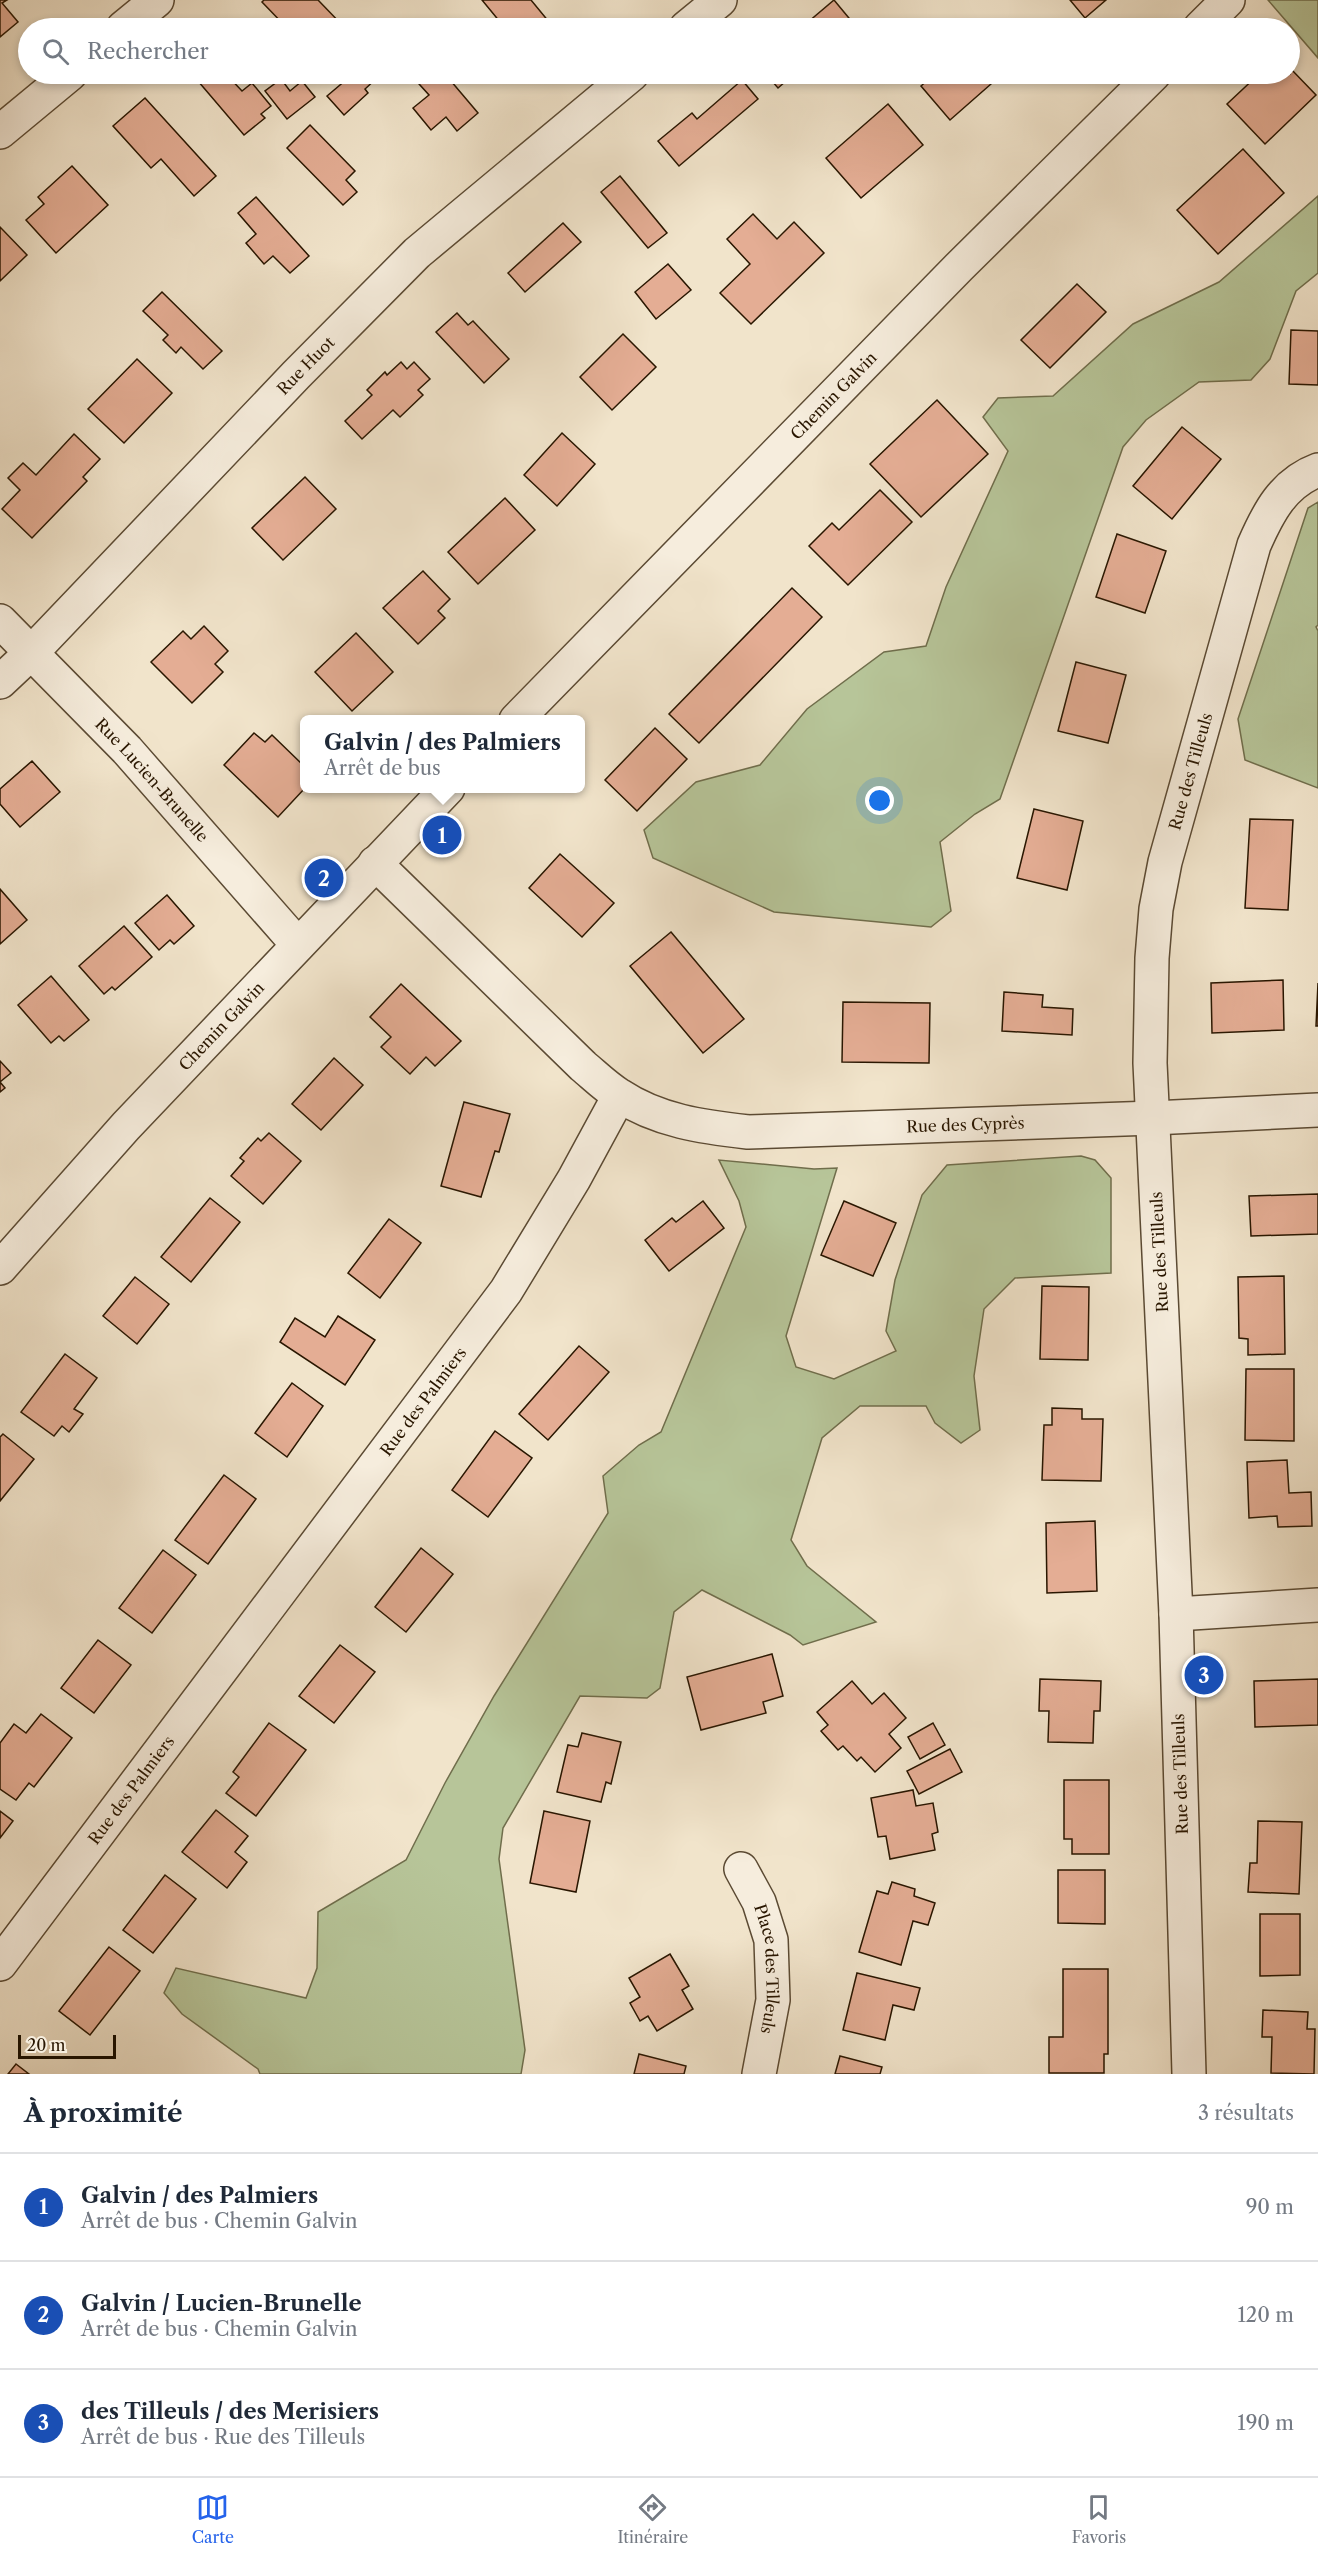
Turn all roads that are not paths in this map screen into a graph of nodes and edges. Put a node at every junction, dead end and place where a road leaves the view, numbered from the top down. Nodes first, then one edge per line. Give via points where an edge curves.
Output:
1 (157, 0) edge
2 (720, 0) edge
3 (1228, 0) edge
4 (135, 18) edge
5 (698, 18) edge
6 (1210, 18) edge
7 (58, 84) edge
8 (620, 84) edge
9 (1144, 84) edge
10 (0, 132) edge
11 (1318, 470) edge
12 (0, 621) edge
13 (32, 652) junction
14 (0, 682) edge
15 (521, 715) edge
16 (444, 793) edge
17 (375, 862) junction
18 (298, 945) junction
19 (619, 1096) junction
20 (1318, 1110) edge
21 (1153, 1118) junction
22 (0, 1268) edge
23 (1318, 1605) edge
24 (1176, 1614) junction
25 (741, 1869) dead end
26 (0, 1964) edge
27 (759, 2074) edge
28 (1189, 2074) edge

1 - 4 street
2 - 5 street
3 - 6 street
7 - 10 street
8 - 13 street, Rue Huot via 409,262
9 - 15 street, Chemin Galvin
11 - 21 street, Rue des Tilleuls via 1287,490 1268,511 1254,544 1165,862 1152,958
12 - 13 street, Rue Lucien-Brunelle
13 - 14 street, Rue Huot
13 - 18 street, Rue Lucien-Brunelle via 127,750
16 - 17 street, Chemin Galvin
17 - 18 street, Chemin Galvin
17 - 19 street via 583,1066
18 - 22 street, Chemin Galvin via 126,1126
19 - 21 street, Rue des Cyprès via 655,1114 699,1127 748,1132
19 - 26 street, Rue des Palmiers via 506,1291
20 - 21 street, Rue des Cyprès
21 - 24 street, Rue des Tilleuls
23 - 24 street
24 - 28 street, Rue des Tilleuls
25 - 27 street, Place des Tilleuls via 759,1902 771,1940 773,2000

